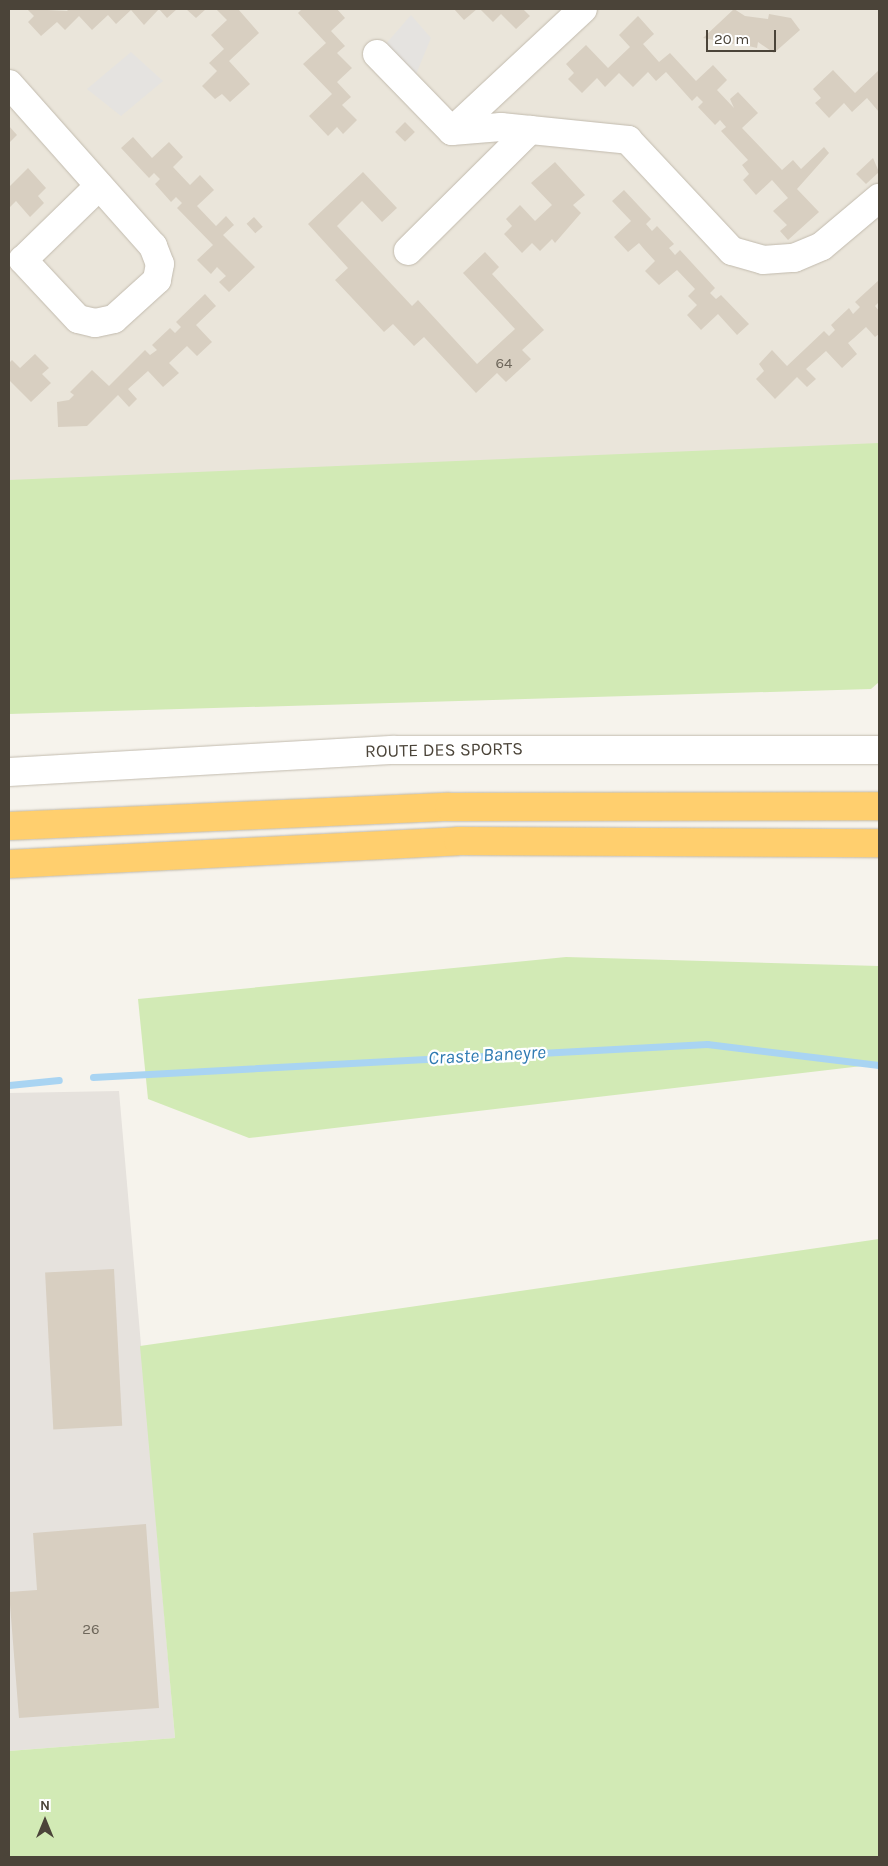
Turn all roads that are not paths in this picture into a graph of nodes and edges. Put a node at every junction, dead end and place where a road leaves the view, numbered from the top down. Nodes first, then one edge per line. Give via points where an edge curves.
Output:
1 (583, 9) edge
2 (377, 54) dead end
3 (9, 84) edge
4 (530, 130) junction
5 (452, 131) junction
6 (99, 186) junction
7 (879, 198) edge
8 (408, 251) dead end
9 (16, 266) edge
10 (879, 750) edge
11 (9, 772) edge
12 (879, 806) edge
13 (9, 826) edge
14 (879, 843) edge
15 (9, 864) edge

1 - 5 street
2 - 5 street
3 - 6 street
4 - 5 street via 501,127
4 - 7 street via 628,140 732,251 763,260 794,258 822,246
4 - 8 street
6 - 9 street
6 - 9 street via 153,246 160,264 156,280 114,319 95,323 78,319
10 - 11 street, ROUTE DES SPORTS via 394,750
12 - 13 highway via 449,806
14 - 15 highway via 458,841

